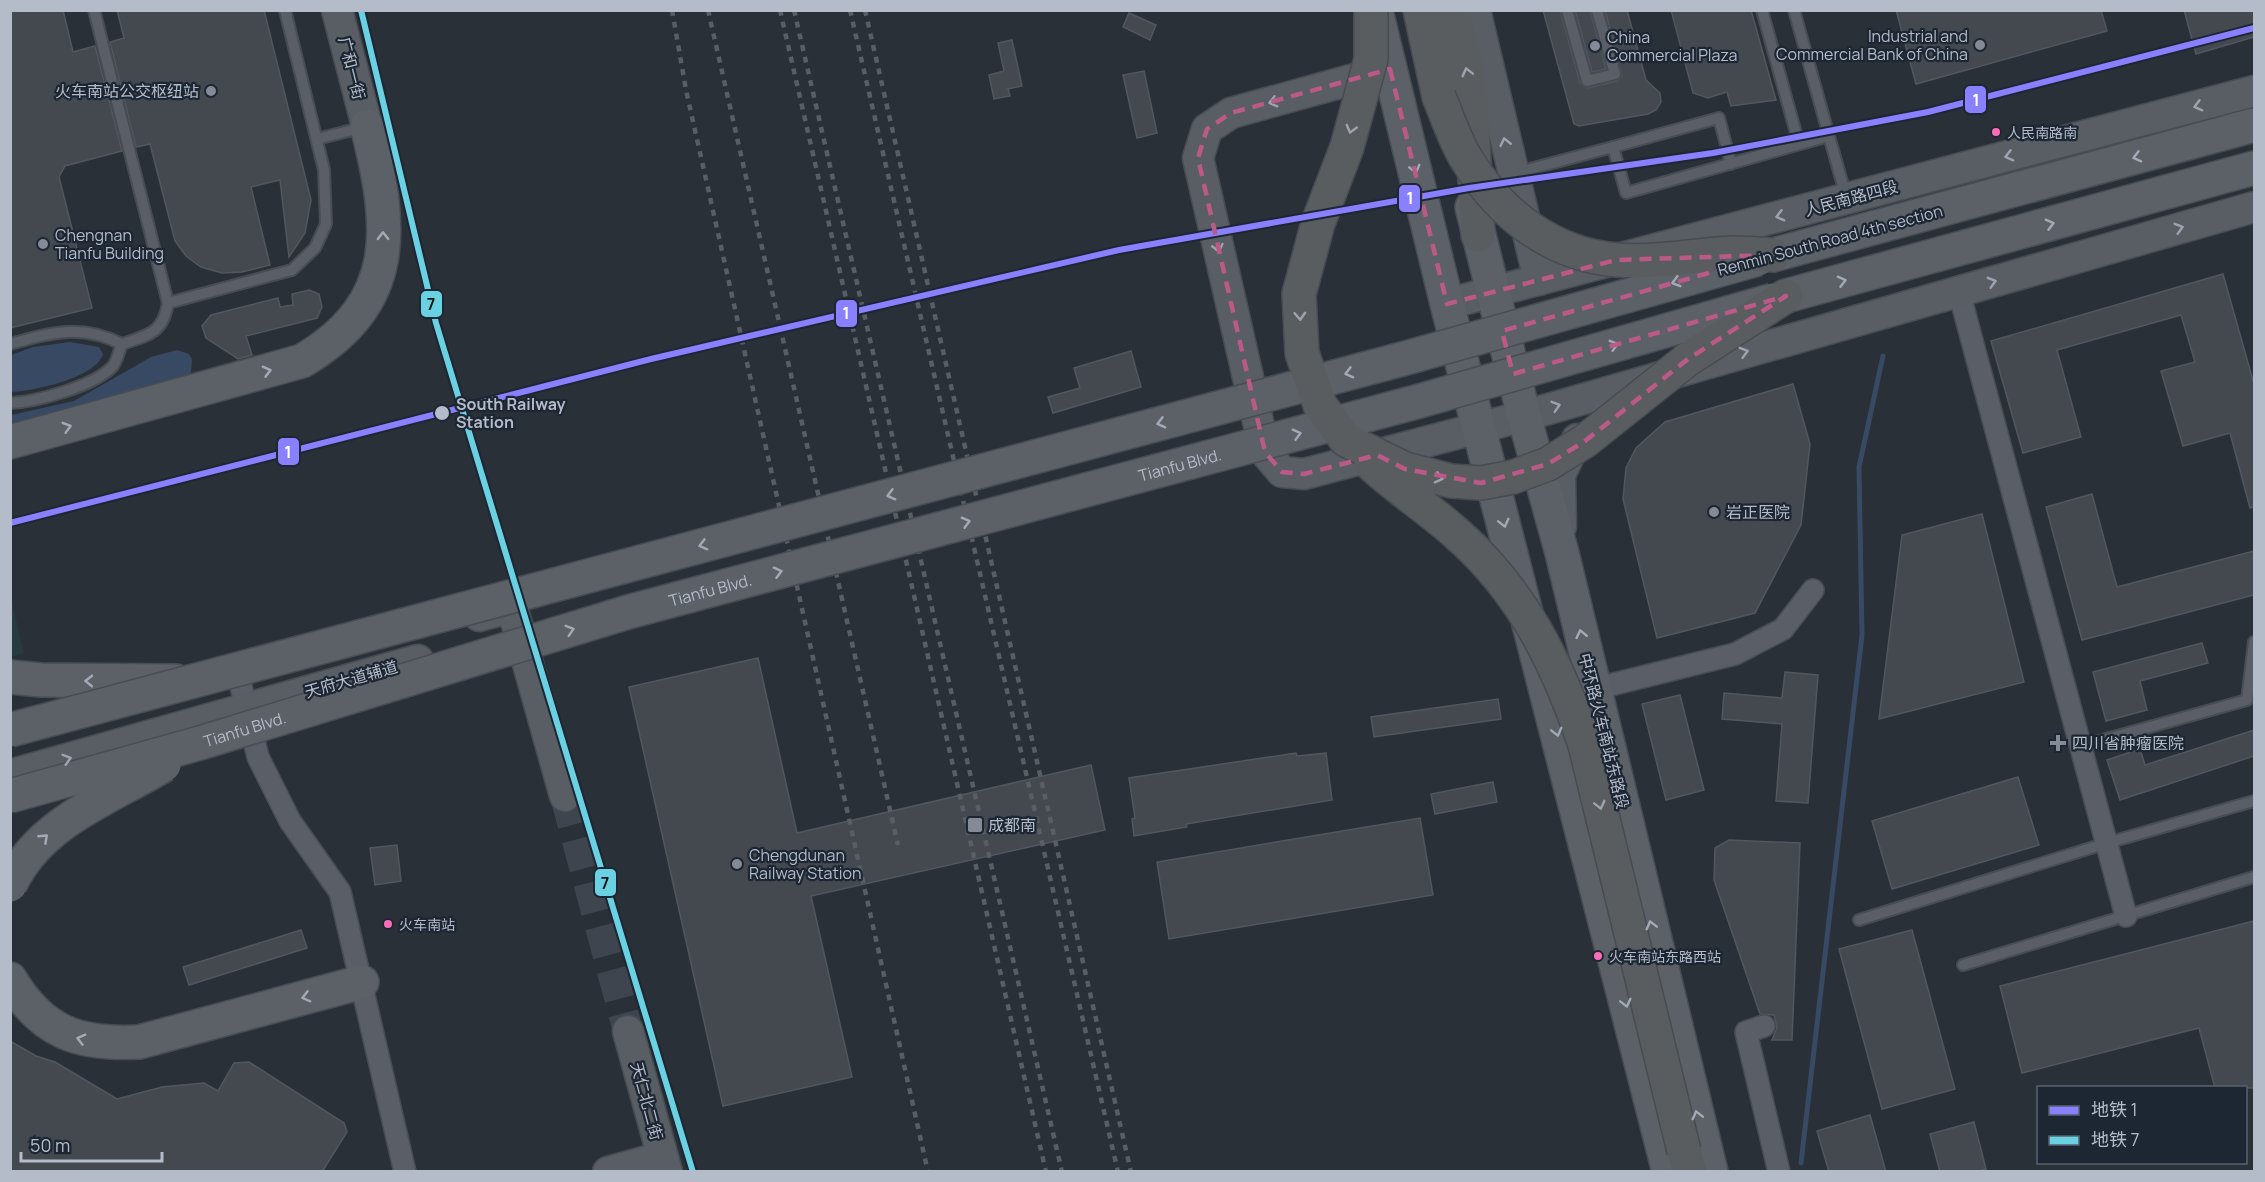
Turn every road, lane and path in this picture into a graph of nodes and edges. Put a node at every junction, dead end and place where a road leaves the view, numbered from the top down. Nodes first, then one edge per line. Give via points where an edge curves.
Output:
1 (94, 10) edge
2 (285, 10) edge
3 (337, 10) edge
4 (1371, 10) edge
5 (1376, 10) edge
6 (1422, 10) edge
7 (1452, 10) edge
8 (1475, 10) edge
9 (1568, 10) edge
10 (1598, 10) edge
11 (1762, 10) edge
12 (1794, 10) edge
13 (1390, 69) junction
14 (2254, 91) edge
15 (2254, 125) edge
16 (367, 126) junction
17 (1829, 136) junction
18 (317, 139) junction
19 (1799, 144) junction
20 (1613, 147) junction
21 (1731, 164) junction
22 (2254, 168) edge
23 (1513, 174) junction
24 (1471, 185) junction
25 (1847, 199) junction
26 (2254, 207) edge
27 (1478, 235) joint
28 (1773, 255) junction
29 (1539, 280) junction
30 (1492, 291) junction
31 (1959, 292) junction
32 (1786, 296) junction
33 (168, 303) junction
34 (1447, 304) junction
35 (10, 344) edge
36 (122, 344) junction
37 (1615, 388) junction
38 (10, 403) edge
39 (1524, 416) junction
40 (1480, 428) junction
41 (1346, 440) junction
42 (10, 442) edge
43 (1562, 553) junction
44 (1813, 590) dead end
45 (2254, 642) edge
46 (10, 677) edge
47 (189, 681) junction
48 (1594, 689) junction
49 (244, 695) junction
50 (10, 730) edge
51 (200, 743) junction
52 (10, 745) edge
53 (2081, 746) junction
54 (10, 775) edge
55 (10, 796) edge
56 (565, 796) tunnel mouth
57 (2254, 801) edge
58 (2107, 843) junction
59 (2254, 878) edge
60 (10, 885) edge
61 (2126, 916) junction
62 (1859, 920) dead end
63 (1963, 966) dead end
64 (10, 979) edge
65 (362, 982) junction
66 (1764, 1026) dead end
67 (628, 1031) tunnel mouth
68 (665, 1164) edge
69 (1681, 1165) edge
70 (405, 1172) edge
71 (609, 1172) edge
72 (1711, 1172) edge
73 (1779, 1172) edge

1 - 33 lane
2 - 18 lane
3 - 16 street, 广和一街
4 -> 41 highway, bridge via 1371,59 1299,294 1302,353 1320,405
5 - 13 main road
6 - 24 main road
6 - 28 highway, bridge via 1439,97 1466,159 1495,198 1529,230 1560,248 1616,260 1666,260 1732,253
24 -> 7 highway via 1470,87
23 -> 8 street
9 - 10 lane via 1587,81 1615,74
11 - 19 lane
12 - 17 lane
13 -> 34 main road
13 -> 40 street via 1231,113 1207,129 1198,158 1265,452 1282,472 1304,474
14 -> 25 street, 人民南路四段
15 -> 28 main road, Renmin South Road 4th section
16 - 18 lane
42 -> 16 main road via 302,361 332,344 369,297 384,242 381,193
17 - 19 lane
17 - 25 lane
18 - 33 lane via 327,200 326,224 315,248 292,270
19 - 21 lane
20 - 21 lane via 1626,193
20 - 21 lane via 1719,118
20 - 23 lane
32 -> 22 main road
23 - 24 lane
23 - 29 street
24 - 27 highway
25 -> 29 street, 人民南路四段
31 -> 26 street
27 - 30 main road, 中环路火车南站东路段
28 -> 47 main road, Renmin South Road 4th section, bridge via 1406,358
29 - 30 street, 人民南路四段
30 - 34 street, 人民南路四段
30 - 39 main road, 中环路火车南站东路段
37 -> 31 street
31 - 53 street
41 -> 32 highway, bridge via 1405,469 1451,481 1481,483 1513,477 1548,464 1585,441 1688,359
51 -> 32 main road, Tianfu Blvd., bridge via 628,612 1416,402
33 - 36 lane via 165,320 151,334
34 - 40 main road
35 - 36 lane via 50,333 76,331 92,332
36 - 38 lane via 113,366 89,381 39,399
39 -> 37 street
37 - 43 street via 1586,419 1560,475
39 - 40 street
39 - 43 main road, 中环路火车南站东路段
40 -> 69 main road
41 -> 69 highway, bridge via 1394,485 1457,534 1497,576 1538,631 1566,687 1585,745
48 -> 43 main road, 中环路火车南站东路段
44 - 48 street via 1783,629 1736,654
45 - 53 lane via 2247,700
47 -> 46 main road
47 - 50 main road, bridge
72 -> 48 main road, 中环路火车南站东路段
49 - 52 street, 天府大道辅道
54 -> 49 street, 天府大道辅道
49 - 56 street, 天府大道辅道 via 515,619
49 - 65 street via 258,757 284,810 340,892
51 - 55 main road, Tianfu Blvd., bridge
60 -> 51 main road, bridge via 21,863 45,836
53 - 58 street
57 - 58 lane
58 - 61 street
58 - 62 lane
59 - 61 lane
61 - 63 lane
65 -> 64 main road via 139,1042 105,1044 75,1038 51,1026 23,1001
65 - 70 street
66 - 73 street via 1746,1032
67 - 68 street, 天仁北二街
68 - 71 street

